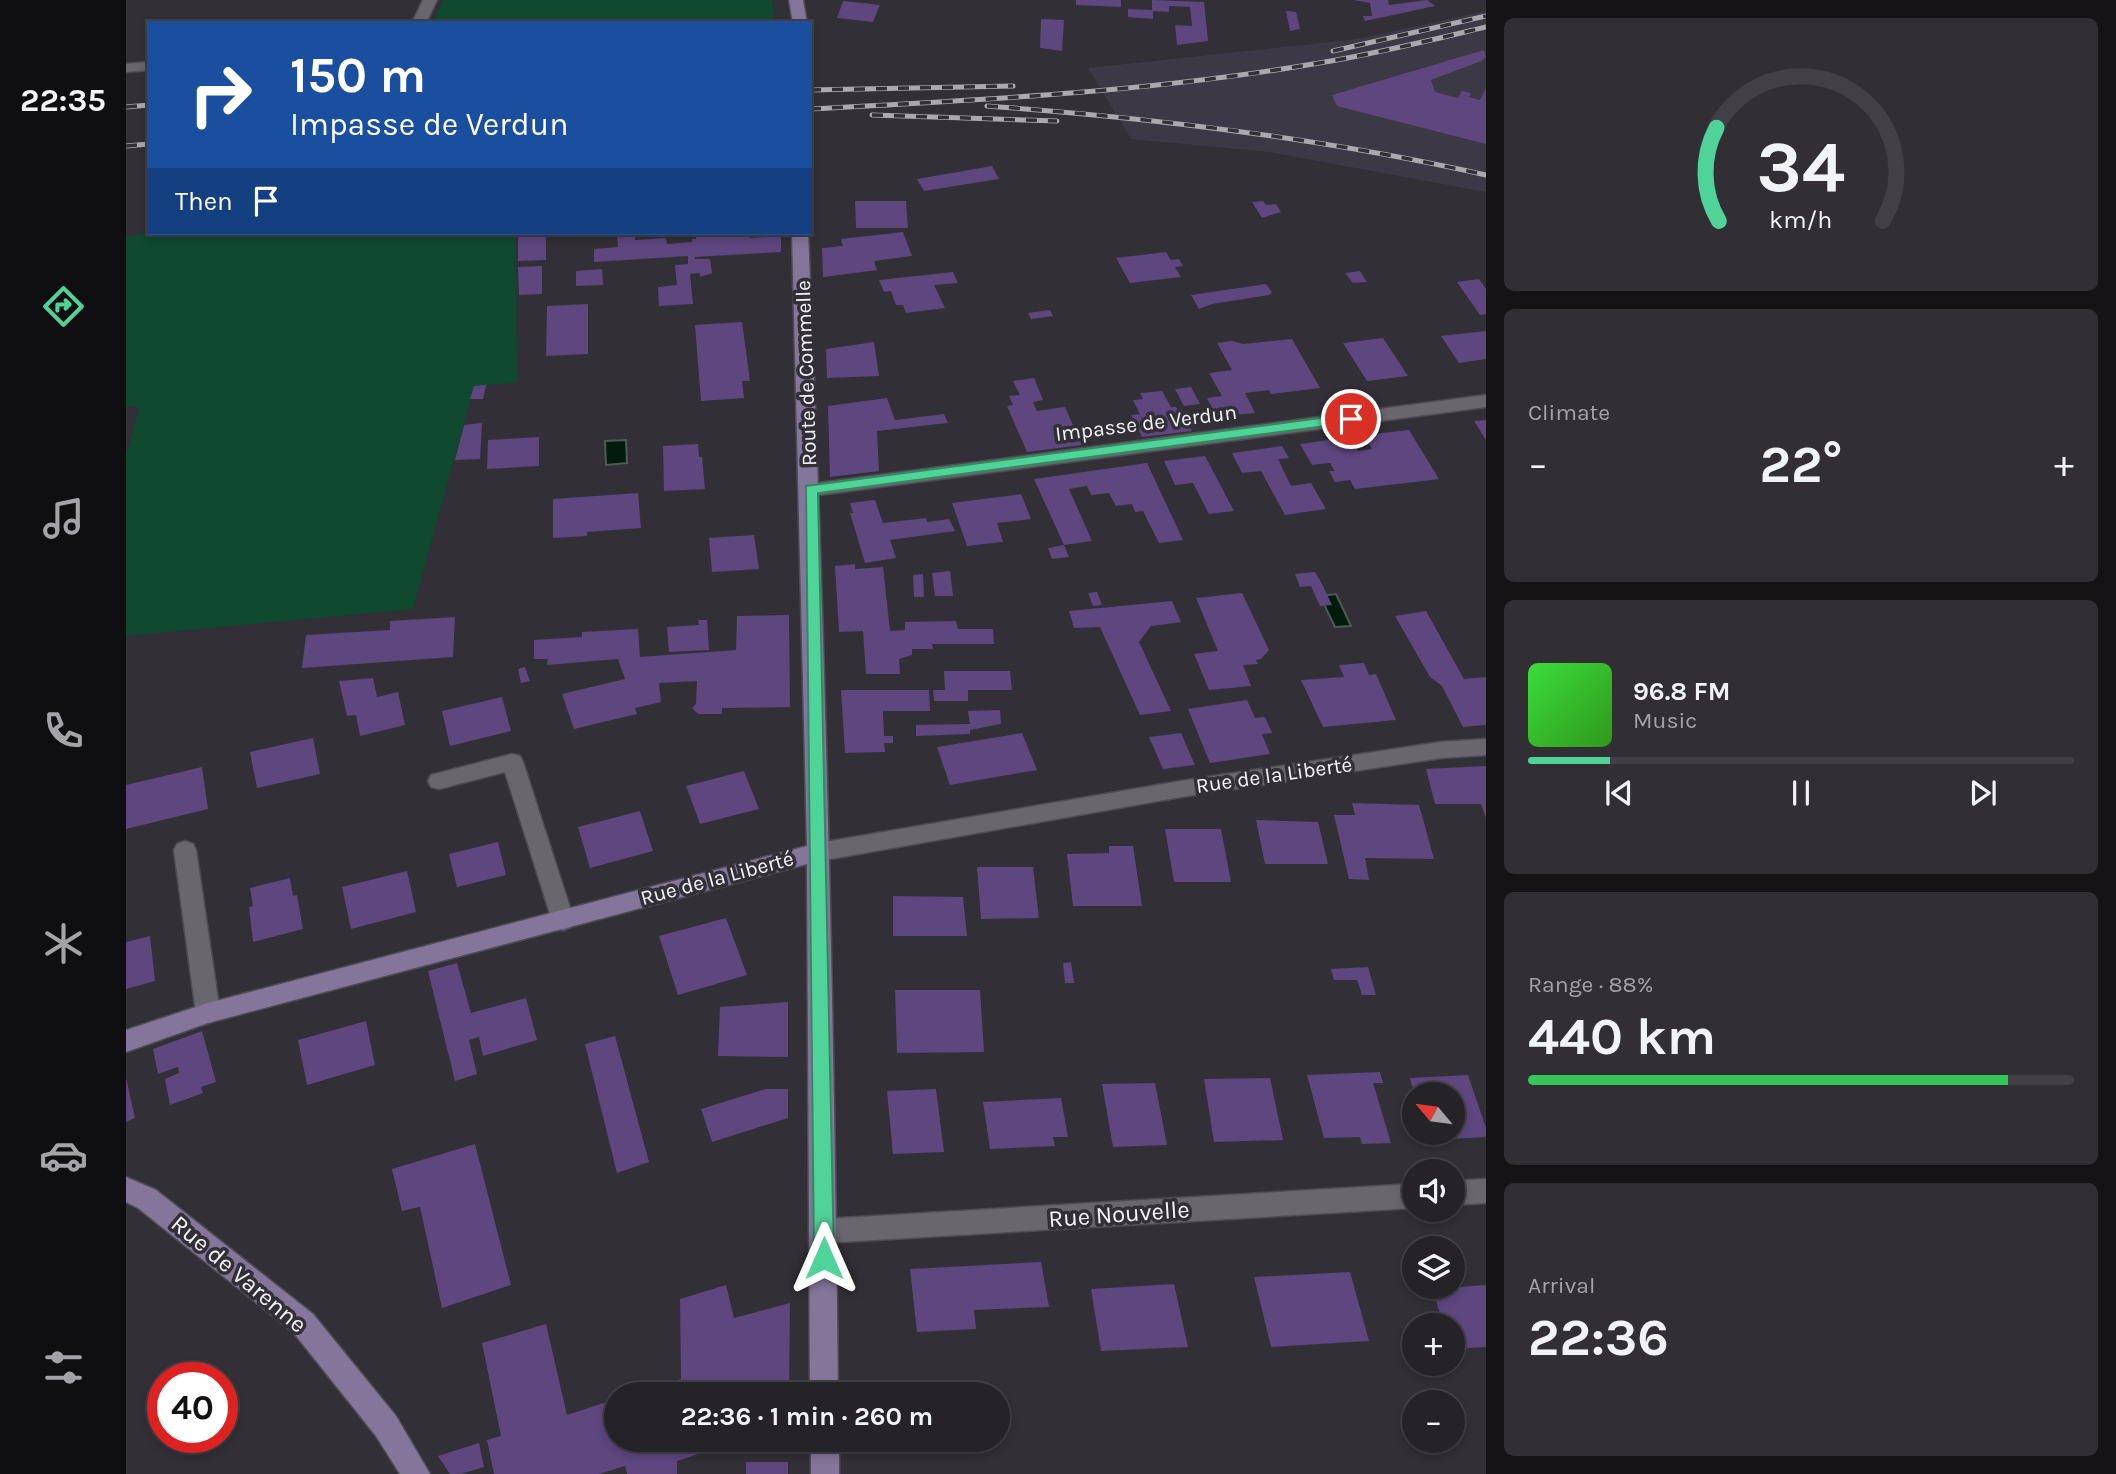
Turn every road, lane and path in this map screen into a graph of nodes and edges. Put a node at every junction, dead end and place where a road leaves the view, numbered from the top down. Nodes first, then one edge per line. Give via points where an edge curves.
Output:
1 (430, 0) edge
2 (796, 0) edge
3 (420, 21) edge
4 (800, 21) edge
5 (147, 66) edge
6 (126, 68) edge
7 (800, 235) edge
8 (1486, 401) edge
9 (811, 490) junction
10 (1486, 747) edge
11 (439, 781) dead end
12 (186, 850) dead end
13 (819, 852) junction
14 (563, 920) junction
15 (208, 1013) junction
16 (126, 1041) edge
17 (126, 1189) edge
18 (1486, 1191) edge
19 (1465, 1192) edge
20 (1402, 1197) edge
21 (824, 1231) junction
22 (824, 1382) edge
23 (825, 1452) edge
24 (416, 1474) edge
25 (825, 1474) edge

1 - 3 street
2 - 4 street
5 - 6 street
7 - 9 street, Route de Commelle
8 - 9 street, Impasse de Verdun
9 - 13 street, Route de Commelle
10 - 13 street, Rue de la Liberté via 1181,789
11 - 14 street via 512,762
12 - 15 street
13 - 14 street, Rue de la Liberté
13 - 21 street, Route de Commelle
14 - 15 street, Rue de la Liberté
15 - 16 street, Rue de la Liberté
17 - 24 street, Rue de Varenne via 147,1199 303,1323 386,1426
18 - 19 street
20 - 21 street, Rue Nouvelle
21 - 22 street, Route de Commelle
23 - 25 street

